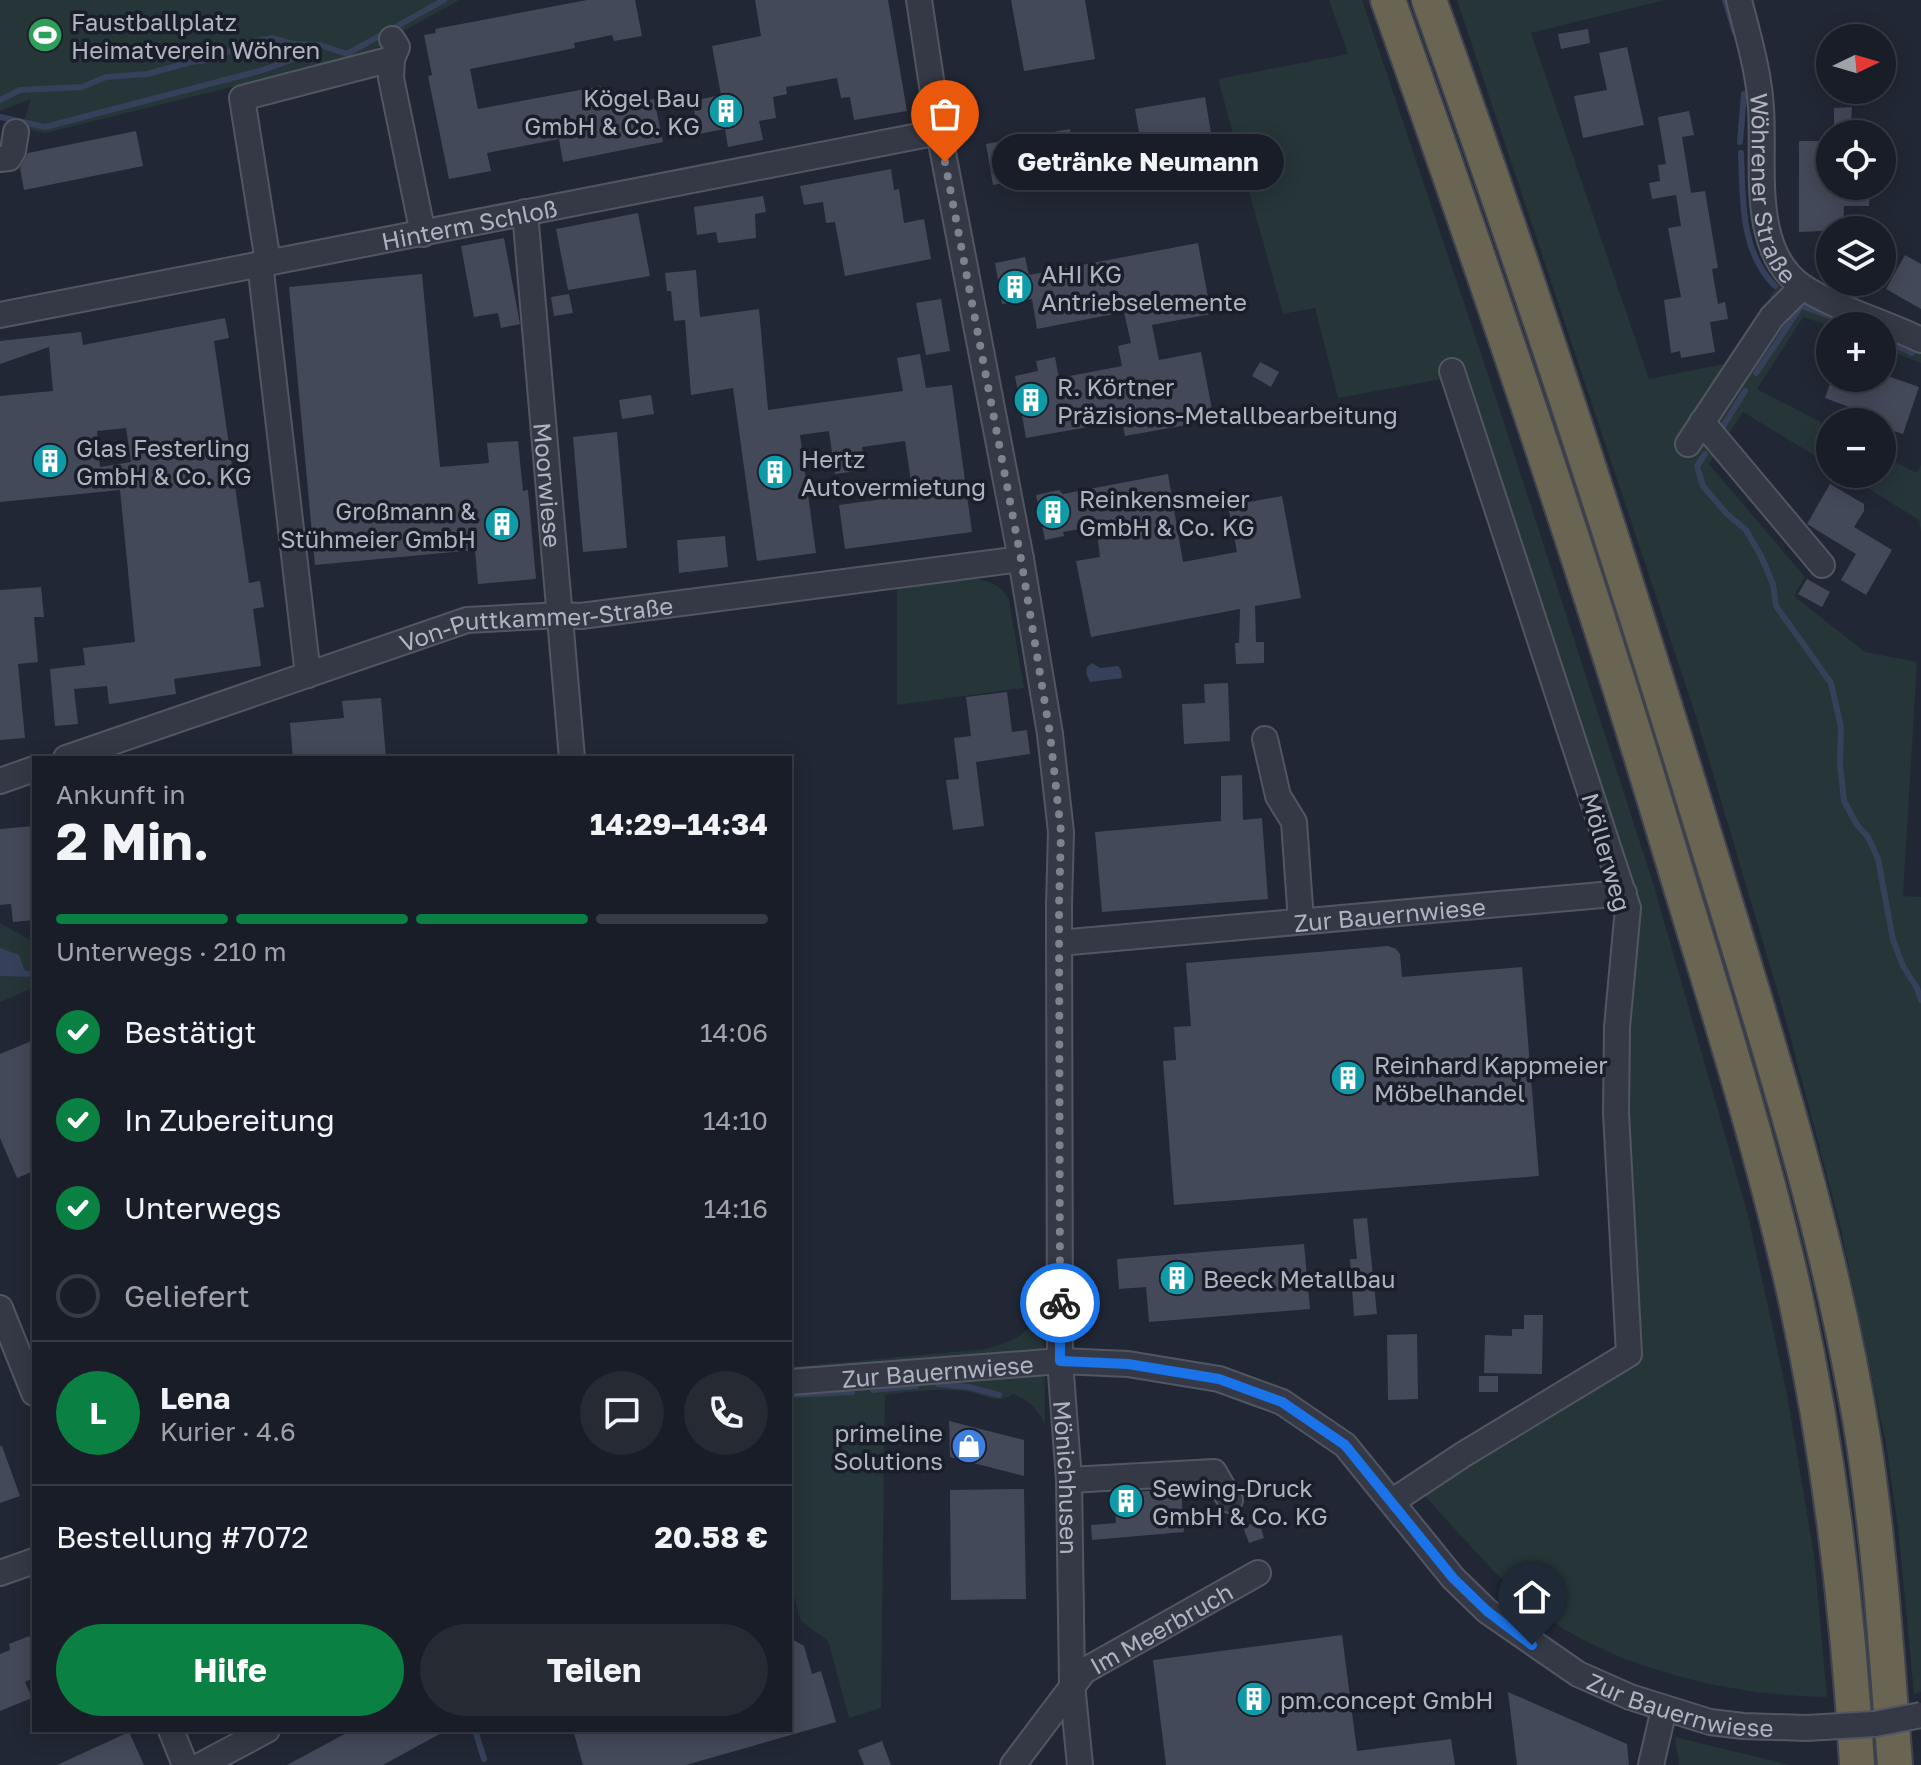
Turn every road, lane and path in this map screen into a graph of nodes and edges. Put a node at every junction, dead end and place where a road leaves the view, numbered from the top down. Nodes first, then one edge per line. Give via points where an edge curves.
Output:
1 (919, 0) edge
2 (1388, 0) edge
3 (1429, 0) edge
4 (1739, 0) edge
5 (16, 132) dead end
6 (939, 132) junction
7 (0, 159) edge
8 (525, 212) junction
9 (423, 234) junction
10 (264, 262) junction
11 (1802, 287) junction
12 (0, 315) edge
13 (1921, 340) edge
14 (1452, 371) dead end
15 (1702, 422) junction
16 (1688, 444) dead end
17 (1021, 559) junction
18 (1822, 565) dead end
19 (561, 615) junction
20 (308, 675) junction
21 (1265, 739) dead end
22 (72, 756) edge
23 (572, 756) edge
24 (32, 770) edge
25 (0, 781) edge
26 (1624, 893) junction
27 (1301, 921) junction
28 (1059, 943) junction
29 (0, 1308) edge
30 (1060, 1361) junction
31 (18, 1362) edge
32 (792, 1382) edge
33 (32, 1389) edge
34 (1069, 1480) junction
35 (1230, 1500) dead end
36 (1393, 1501) junction
37 (32, 1562) edge
38 (0, 1573) edge
39 (1258, 1573) dead end
40 (1072, 1684) junction
41 (1664, 1709) junction
42 (1921, 1715) edge
43 (172, 1732) edge
44 (263, 1732) edge
45 (185, 1765) edge
46 (201, 1765) edge
47 (1013, 1765) edge
48 (1080, 1765) edge
49 (1651, 1765) edge
50 (1857, 1765) edge
51 (1895, 1765) edge

1 - 6 street, Mönichhusen
2 - 50 highway via 1477,251 1636,738 1770,1196 1824,1452 1843,1586
3 - 51 highway via 1554,360 1809,1183 1863,1443 1880,1568
4 - 11 street, Wöhrener Straße via 1761,108 1767,229 1781,264
5 - 7 street via 9,158
6 - 8 street, Hinterm Schloß
6 - 17 street, Mönichhusen
8 - 9 street, Hinterm Schloß
8 - 19 street, Moorwiese
9 - 10 street, Hinterm Schloß
9 - 10 street via 391,78 392,49 242,98
10 - 12 street, Hinterm Schloß
10 - 20 street
11 - 13 street, Wöhrener Straße
11 - 15 street via 1772,317
14 - 26 street, Möllerweg
15 - 16 street
15 - 18 street
17 - 19 street, Von-Puttkammer-Straße
17 - 28 street, Mönichhusen via 1061,832
19 - 20 street, Von-Puttkammer-Straße via 467,620
19 - 23 street, Moorwiese
20 - 22 street, Von-Puttkammer-Straße
21 - 27 street via 1278,796 1294,822
24 - 25 street
26 - 27 street, Zur Bauernwiese
26 - 36 street, Möllerweg via 1628,908 1617,1027 1616,1113 1629,1354
27 - 28 street, Zur Bauernwiese
28 - 30 street, Mönichhusen
29 - 31 street
30 - 32 street, Zur Bauernwiese
30 - 34 street, Mönichhusen
30 - 36 street, Zur Bauernwiese via 1194,1374 1282,1402 1345,1445
31 - 33 street
34 - 35 street via 1214,1472
34 - 40 street, Mönichhusen
36 - 41 street, Zur Bauernwiese via 1453,1578 1487,1611 1578,1674
37 - 38 street
39 - 40 street, Im Meerbruch via 1084,1671
40 - 47 street, Im Meerbruch
40 - 48 street, Mönichhusen
41 - 42 street, Zur Bauernwiese, bridge via 1710,1722 1806,1728
41 - 49 street
43 - 45 street
44 - 46 street

